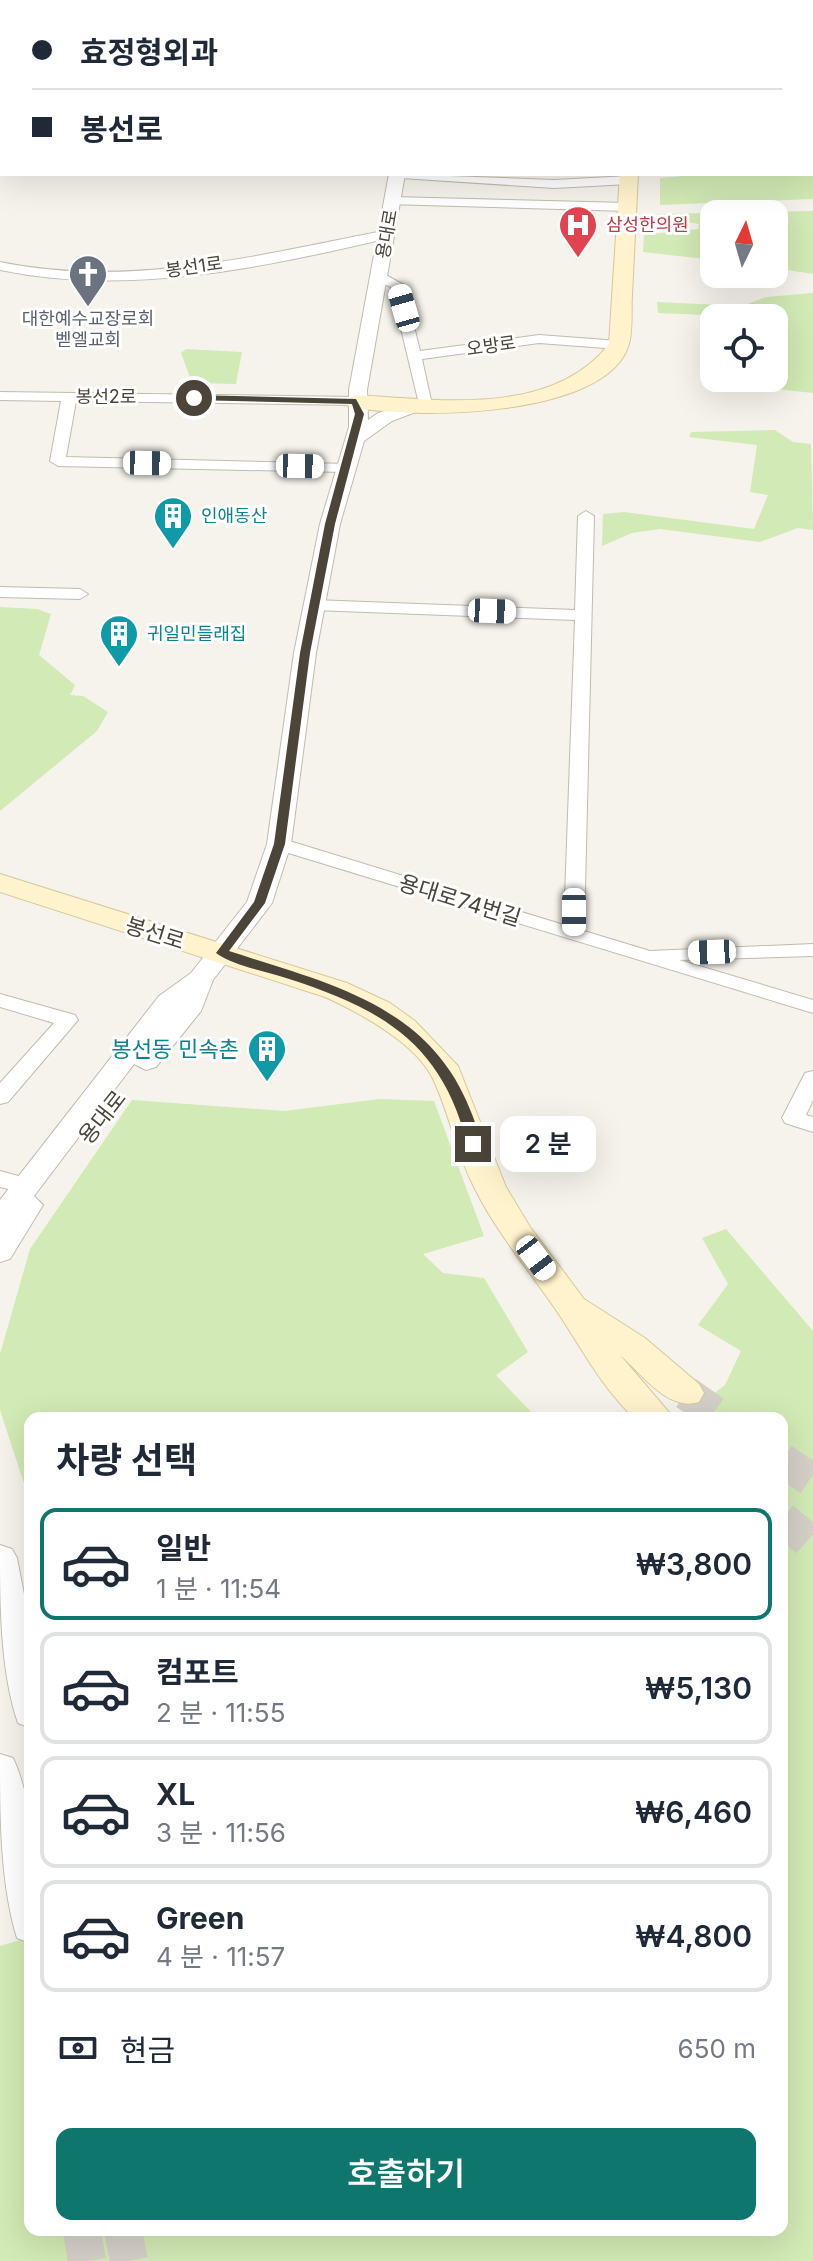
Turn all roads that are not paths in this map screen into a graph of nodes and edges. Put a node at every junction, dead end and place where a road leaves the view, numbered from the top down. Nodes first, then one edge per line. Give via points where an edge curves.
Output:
1 (399, 176) edge
2 (464, 176) edge
3 (629, 177) edge
4 (528, 178) edge
5 (393, 201) junction
6 (628, 207) junction
7 (388, 234) junction
8 (0, 266) edge
9 (379, 277) junction
10 (619, 345) junction
11 (414, 356) junction
12 (0, 396) edge
13 (69, 397) junction
14 (356, 401) junction
15 (425, 405) junction
16 (355, 439) junction
17 (344, 467) junction
18 (586, 516) dead end
19 (0, 592) edge
20 (80, 594) dead end
21 (314, 605) junction
22 (585, 615) junction
23 (279, 844) junction
24 (0, 883) edge
25 (574, 936) junction
26 (813, 950) edge
27 (222, 953) junction
28 (641, 955) junction
29 (200, 979) junction
30 (0, 1000) edge
31 (813, 1007) edge
32 (813, 1078) edge
33 (0, 1097) edge
34 (813, 1125) edge
35 (12, 1182) edge
36 (0, 1220) edge
37 (0, 1252) edge
38 (570, 1304) junction
39 (686, 1393) tunnel mouth
40 (651, 1412) edge
41 (0, 1558) edge
42 (24, 1682) edge
43 (0, 1769) edge
44 (24, 1895) edge

1 - 5 street, 용대로
2 - 4 street
3 - 4 street
3 - 6 main road
5 - 6 street
5 - 7 street, 용대로
6 - 10 main road
7 - 8 street, 봉선1로 via 131,275 48,276
7 - 9 street, 용대로
9 - 11 street via 397,285
9 - 14 street, 용대로
10 - 11 street, 오방로 via 539,339
10 - 15 main road via 600,369 560,389 493,403
11 - 15 street
12 - 13 street, 봉선2로
13 - 14 street, 봉선2로
13 - 17 street via 58,461
14 - 15 main road
14 - 16 street, 용대로 via 360,414
15 - 16 street via 385,417
16 - 17 street, 용대로
17 - 21 street, 용대로
18 - 22 street
19 - 20 street
21 - 22 street
21 - 23 street, 용대로
22 - 25 street
23 - 25 street, 용대로74번길
23 - 27 street, 용대로 via 259,903
24 - 27 main road, 봉선로
25 - 28 street, 용대로74번길
26 - 28 street
27 - 29 street, 용대로
27 - 38 main road, 봉선로 via 347,995 379,1010 421,1044 447,1073 490,1187
28 - 31 street, 용대로74번길
29 - 35 street, 용대로 via 168,1002
29 - 37 street, 용대로 via 192,1005 28,1206
30 - 33 street via 68,1020
32 - 34 street via 793,1118
35 - 36 street, 용대로
38 - 39 main road via 633,1347
38 - 40 main road via 604,1360
41 - 42 street
43 - 44 street

